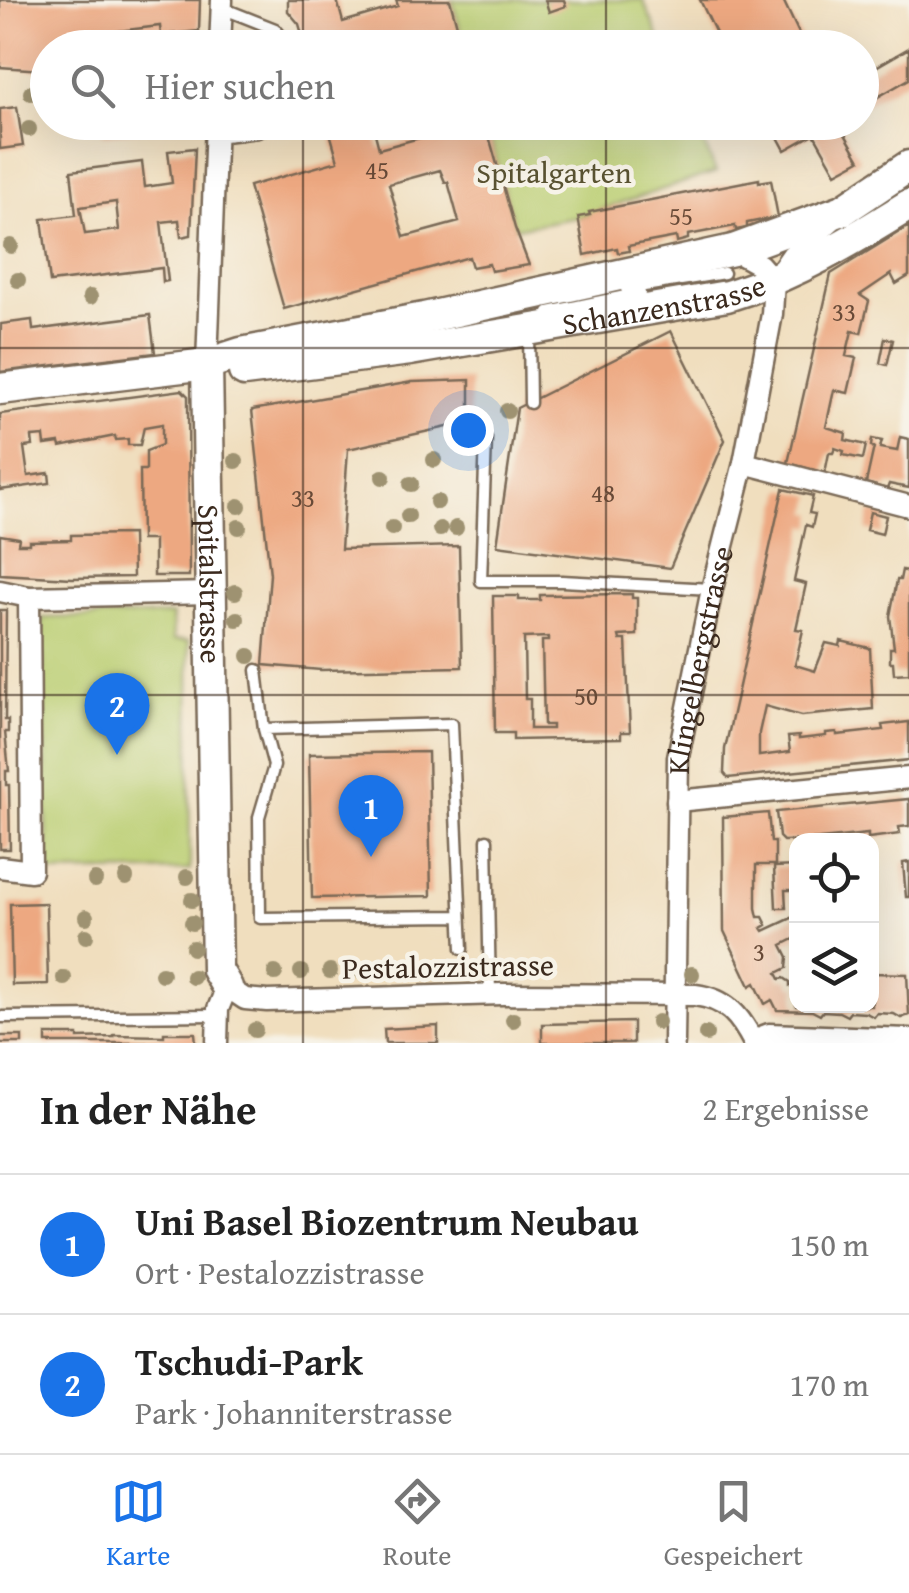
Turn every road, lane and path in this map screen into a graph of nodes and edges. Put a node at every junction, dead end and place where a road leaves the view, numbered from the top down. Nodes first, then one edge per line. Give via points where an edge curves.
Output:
1 (222, 4) edge
2 (221, 30) edge
3 (276, 30) edge
4 (216, 140) edge
5 (909, 166) edge
6 (909, 206) edge
7 (843, 210) junction
8 (733, 250) junction
9 (774, 282) junction
10 (424, 318) junction
11 (529, 331) junction
12 (468, 340) junction
13 (207, 364) junction
14 (0, 389) edge
15 (530, 403) dead end
16 (486, 438) dead end
17 (744, 463) junction
18 (909, 506) edge
19 (712, 589) junction
20 (0, 590) edge
21 (211, 592) junction
22 (29, 597) junction
23 (256, 670) dead end
24 (264, 728) junction
25 (909, 778) edge
26 (677, 801) junction
27 (487, 840) dead end
28 (0, 867) edge
29 (460, 916) junction
30 (462, 949) dead end
31 (490, 994) junction
32 (674, 994) junction
33 (222, 1001) junction
34 (0, 1017) edge
35 (909, 1039) edge
36 (754, 1041) edge
37 (217, 1043) edge
38 (674, 1043) edge

1 - 2 street
1 - 3 lane
4 - 13 street, Spitalstrasse
5 - 7 main road
6 - 9 main road
7 - 8 main road
7 - 9 street via 792,254
8 - 9 street, Schanzenstrasse
8 - 10 main road, Schanzenstrasse
9 - 11 main road, Schanzenstrasse
9 - 17 street, Klingelbergstrasse
10 - 12 lane via 465,319 724,273 550,311
10 - 13 main road, Schanzenstrasse
11 - 12 main road, Schanzenstrasse
11 - 15 lane
12 - 13 main road, Schanzenstrasse via 242,371
13 - 14 main road, Schanzenstrasse
13 - 21 main road, Spitalstrasse
16 - 19 lane via 481,581
17 - 18 street
17 - 19 street, Klingelbergstrasse
19 - 26 street, Klingelbergstrasse via 678,757
20 - 22 street
21 - 22 street
21 - 33 main road, Spitalstrasse
22 - 28 street via 30,871
23 - 24 lane
24 - 29 lane via 452,724
24 - 29 lane via 274,766 259,817 260,918
25 - 26 street
26 - 32 street, Klingelbergstrasse
27 - 31 lane
29 - 30 lane
31 - 32 street, Pestalozzistrasse
31 - 33 street, Pestalozzistrasse
32 - 36 street, Pestalozzistrasse via 720,1001 740,1016
32 - 38 street, Klingelbergstrasse
33 - 34 lane
33 - 37 street, Spitalstrasse
35 - 36 street via 769,1034

